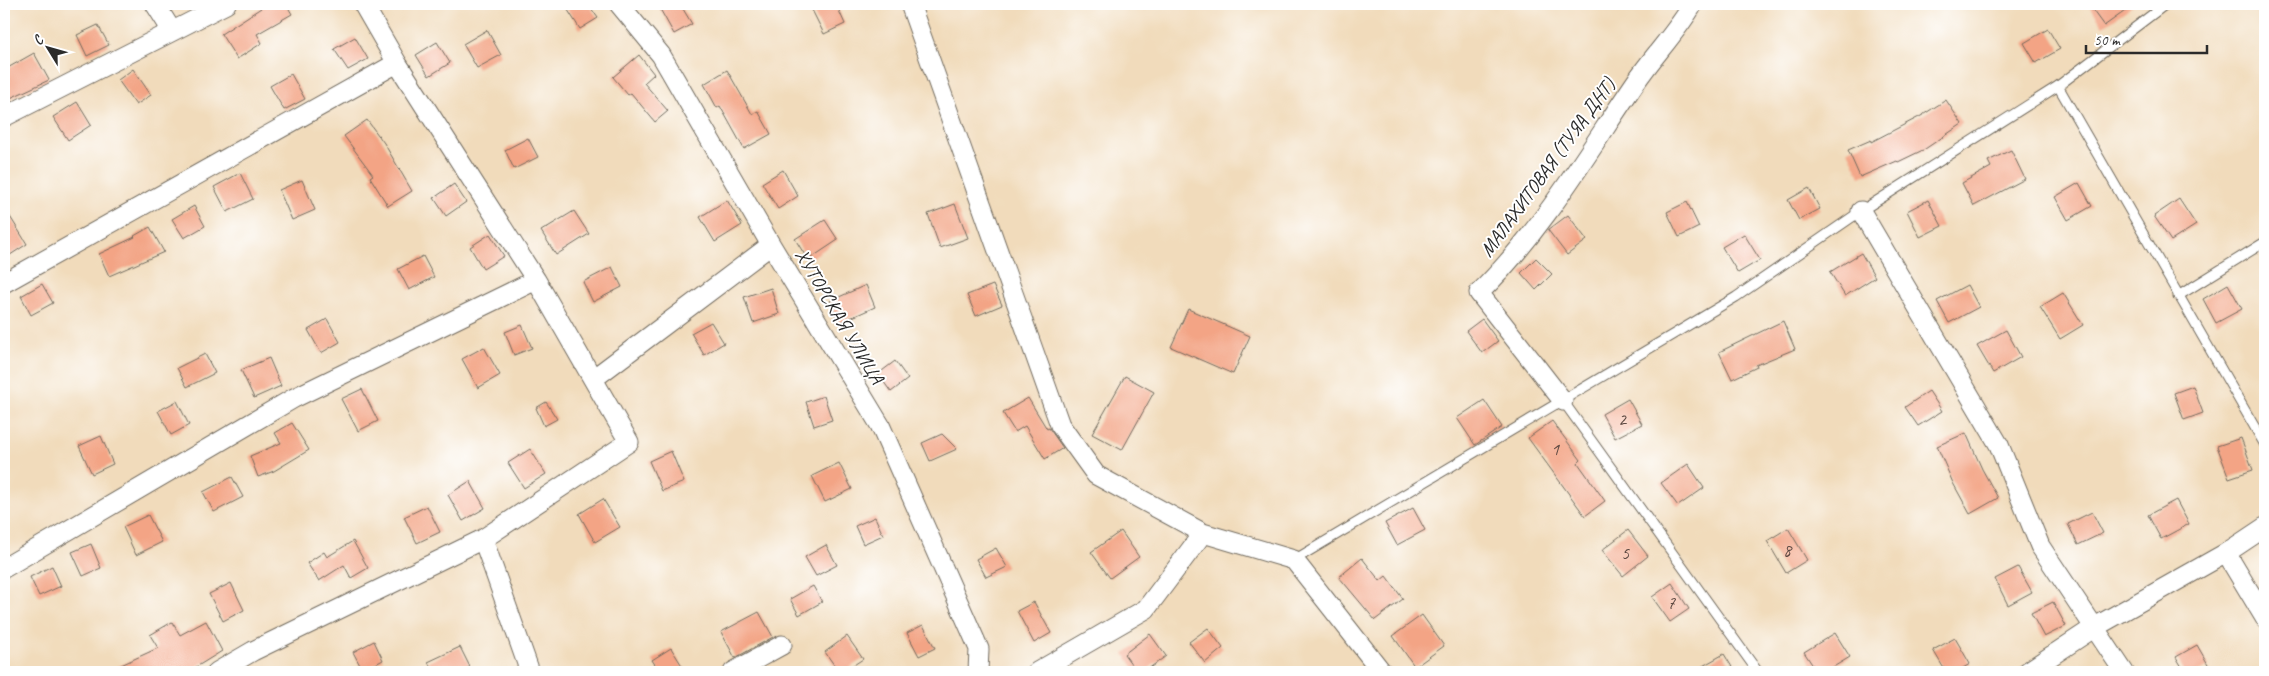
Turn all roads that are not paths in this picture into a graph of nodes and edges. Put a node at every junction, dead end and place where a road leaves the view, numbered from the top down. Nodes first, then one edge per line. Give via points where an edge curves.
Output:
1 (155, 4) edge
2 (226, 4) edge
3 (363, 4) edge
4 (619, 4) edge
5 (910, 4) edge
6 (1693, 4) edge
7 (2166, 4) edge
8 (172, 31) junction
9 (396, 63) junction
10 (2058, 86) junction
11 (4, 117) edge
12 (1861, 211) junction
13 (2265, 242) edge
14 (771, 245) junction
15 (536, 280) junction
16 (4, 283) edge
17 (2178, 296) junction
18 (593, 379) junction
19 (1562, 401) junction
20 (2265, 445) edge
21 (2265, 527) edge
22 (1203, 533) junction
23 (483, 539) junction
24 (2226, 553) junction
25 (1294, 560) junction
26 (4, 568) edge
27 (2265, 618) edge
28 (2095, 627) junction
29 (782, 645) dead end
30 (217, 672) edge
31 (530, 672) edge
32 (733, 672) edge
33 (978, 672) edge
34 (1038, 672) edge
35 (1382, 672) edge
36 (1758, 672) edge
37 (2027, 672) edge
38 (2124, 672) edge

1 - 8 street
2 - 8 street
3 - 9 street
4 - 14 street, ХУТОРСКАЯ УЛИЦА via 660,54
5 - 22 street via 1060,425 1096,475
6 - 19 street, МАЛАХИТОВАЯ (ТУЯА ДНТ) via 1647,65 1556,199 1480,293
7 - 10 lane
8 - 11 street
9 - 15 street
9 - 16 street
10 - 12 lane
10 - 17 lane
12 - 19 lane via 1736,297
12 - 28 street via 2000,445 2040,546
13 - 17 lane
14 - 18 street
14 - 33 street, ХУТОРСКАЯ УЛИЦА via 880,425 979,650
15 - 18 street
15 - 26 street via 294,398
17 - 20 lane
18 - 23 street via 629,442
19 - 25 lane
19 - 36 lane
21 - 24 street
22 - 25 street
22 - 34 street via 1146,609
23 - 30 street via 253,651
23 - 31 street
24 - 27 street
24 - 28 street
25 - 35 street
28 - 37 street
28 - 38 street
29 - 32 street

